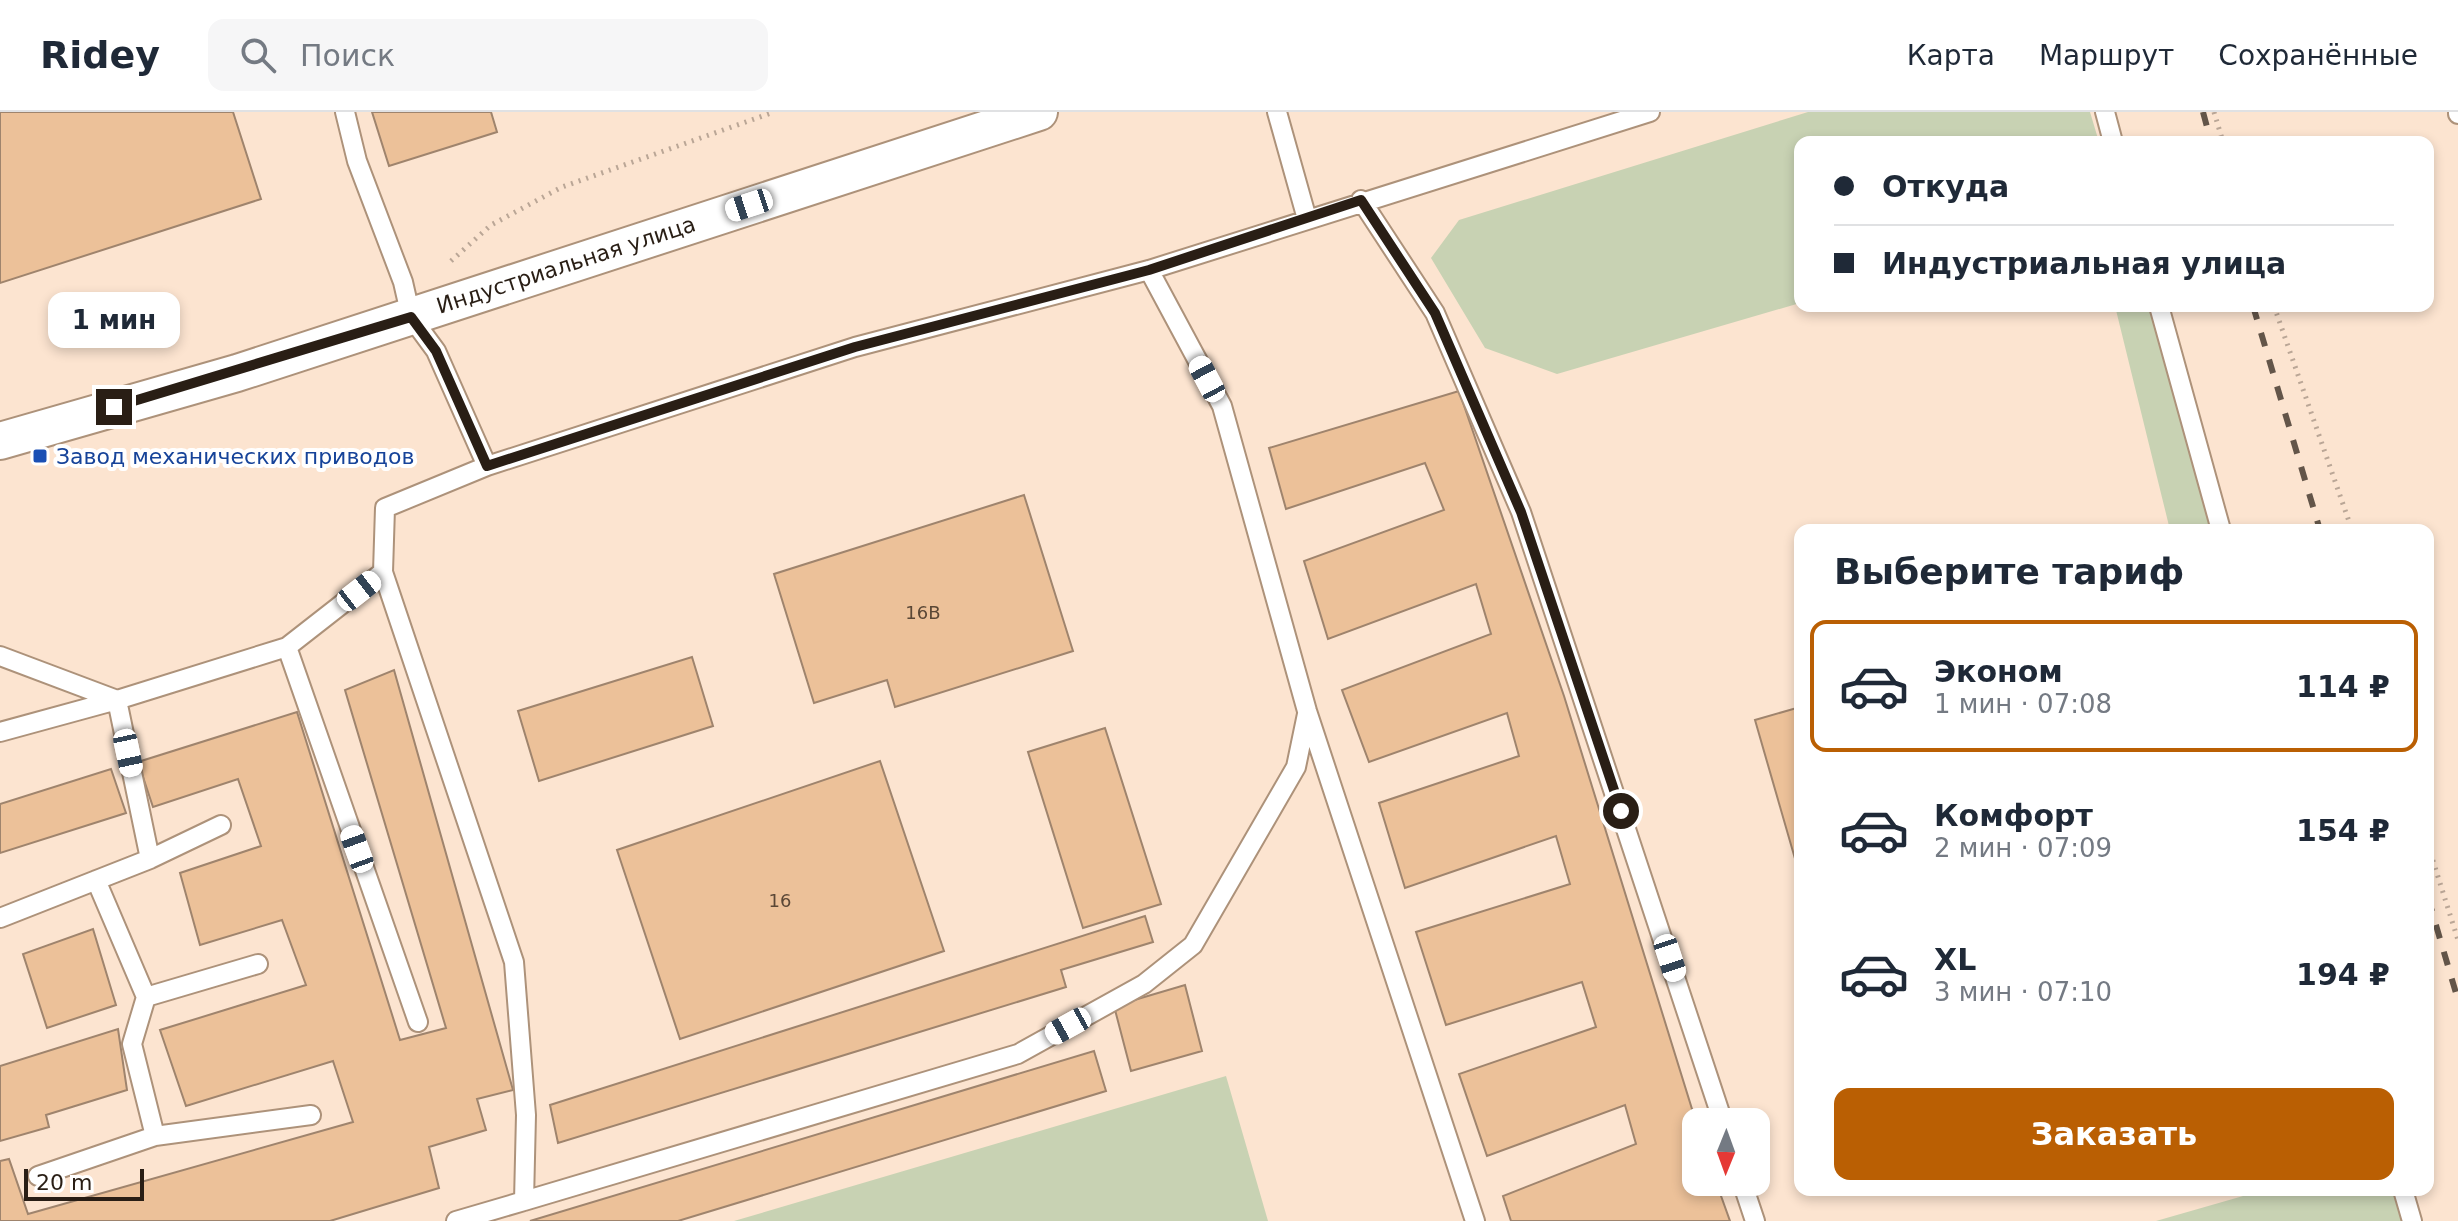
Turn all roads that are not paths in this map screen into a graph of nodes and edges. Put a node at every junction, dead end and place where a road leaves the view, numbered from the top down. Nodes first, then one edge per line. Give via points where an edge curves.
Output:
1 (345, 112) edge
2 (1039, 112) edge
3 (1277, 112) edge
4 (1650, 112) edge
5 (2105, 112) edge
6 (2111, 136) edge
7 (1361, 200) junction
8 (1307, 219) junction
9 (1149, 270) junction
10 (2161, 312) edge
11 (411, 317) junction
12 (0, 441) edge
13 (487, 466) junction
14 (2219, 524) edge
15 (383, 572) junction
16 (287, 647) junction
17 (0, 656) edge
18 (117, 700) junction
19 (1307, 711) junction
20 (0, 732) edge
21 (221, 825) dead end
22 (150, 859) junction
23 (96, 880) junction
24 (0, 918) edge
25 (258, 964) dead end
26 (146, 997) junction
27 (418, 1022) dead end
28 (1718, 1108) edge
29 (311, 1115) dead end
30 (155, 1136) junction
31 (38, 1176) dead end
32 (1747, 1196) edge
33 (2405, 1196) edge
34 (524, 1201) junction
35 (456, 1221) edge
36 (1475, 1221) edge
37 (1755, 1221) edge
38 (2412, 1221) edge

1 - 11 lane
2 - 11 street, Индустриальная улица
3 - 8 lane
4 - 7 lane
5 - 6 lane
7 - 8 lane
7 - 28 lane via 1435,313 1521,512
8 - 9 lane
9 - 13 lane via 855,347
9 - 19 lane via 1222,406
10 - 14 lane
11 - 12 street, Индустриальная улица
11 - 13 lane via 436,351
13 - 15 lane via 385,508
15 - 16 lane
15 - 34 lane via 514,962 526,1115
16 - 18 lane
16 - 27 lane
17 - 18 lane
18 - 20 lane
18 - 22 lane
19 - 34 lane via 1296,767 1193,945 1144,984 1018,1054
19 - 36 lane
21 - 22 lane
22 - 23 lane
23 - 24 lane
23 - 26 lane
25 - 26 lane
26 - 30 lane via 132,1044
29 - 30 lane
30 - 31 lane
32 - 37 lane
33 - 38 lane
34 - 35 lane

